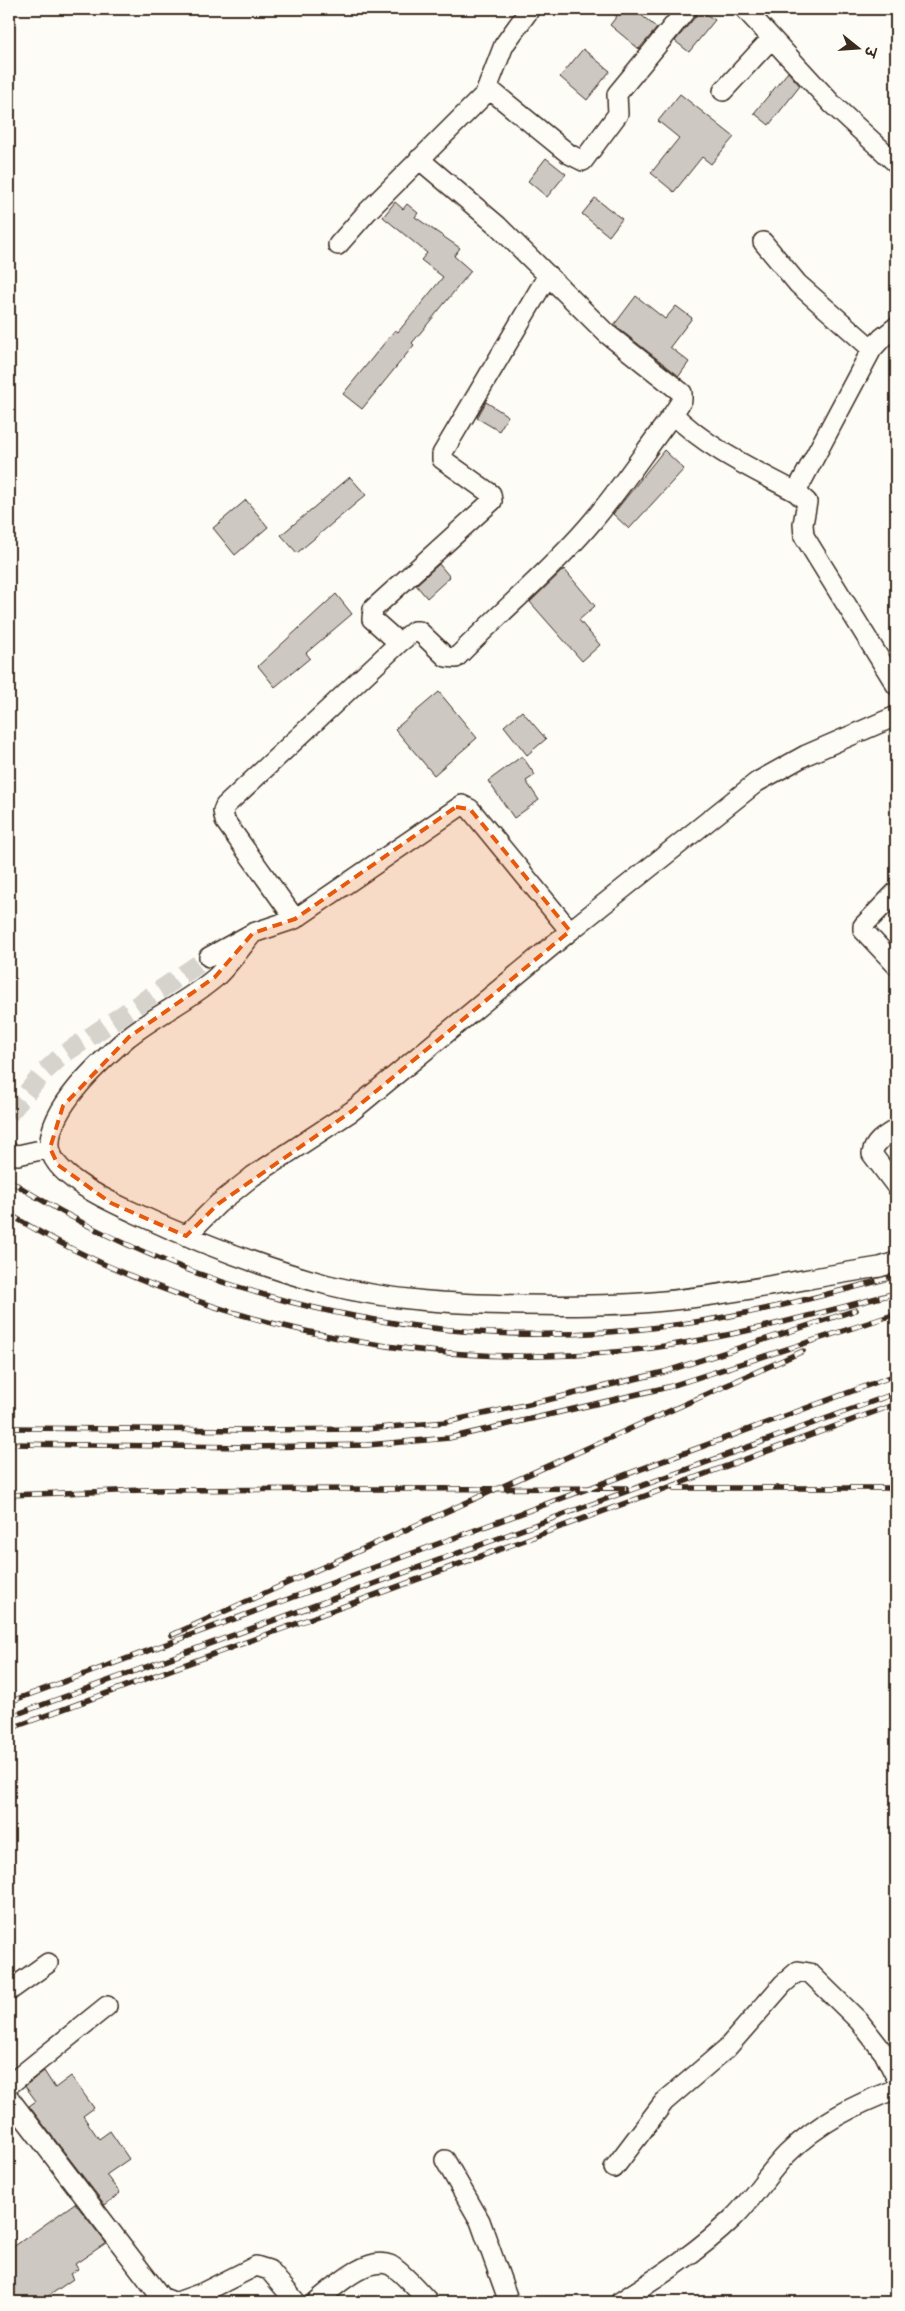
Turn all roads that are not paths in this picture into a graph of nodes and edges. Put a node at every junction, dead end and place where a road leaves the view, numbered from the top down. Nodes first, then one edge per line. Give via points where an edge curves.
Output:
1 (530, 9) edge
2 (687, 9) edge
3 (747, 10) edge
4 (772, 39) junction
5 (488, 88) junction
6 (723, 91) dead end
7 (419, 159) junction
8 (896, 163) edge
9 (763, 242) dead end
10 (338, 245) dead end
11 (548, 275) junction
12 (896, 327) edge
13 (872, 349) junction
14 (673, 414) junction
15 (796, 492) junction
16 (399, 643) junction
17 (896, 685) edge
18 (896, 716) edge
19 (896, 892) edge
20 (295, 919) junction
21 (570, 931) junction
22 (253, 933) junction
23 (209, 957) tunnel mouth
24 (896, 965) edge
25 (896, 1128) edge
26 (50, 1148) junction
27 (9, 1153) edge
28 (896, 1186) edge
29 (186, 1236) junction
30 (896, 1262) edge
31 (48, 1963) dead end
32 (9, 1991) edge
33 (107, 2006) dead end
34 (896, 2077) edge
35 (9, 2085) edge
36 (896, 2089) edge
37 (9, 2098) edge
38 (445, 2160) dead end
39 (614, 2168) dead end
40 (176, 2302) edge
41 (296, 2302) edge
42 (316, 2302) edge
43 (430, 2302) edge
44 (509, 2302) edge
45 (620, 2302) edge

1 - 5 street via 504,45
2 - 5 street via 617,94 618,114 583,161 569,154
3 - 4 street
4 - 6 street
4 - 8 street via 833,105
5 - 7 street via 476,104
7 - 10 street
7 - 11 street via 498,226
9 - 13 street via 798,284
11 - 14 street via 606,333 682,393 682,400
11 - 16 street via 442,454 442,459 450,467 491,494 492,501 373,609 372,619
12 - 13 street
13 - 15 street
14 - 15 street via 711,446
14 - 16 street via 630,476 584,532 456,658 448,659 419,631 414,631
15 - 17 street via 807,502 804,536
16 - 20 street via 223,811 225,821
18 - 21 street via 806,755 757,782
19 - 24 street via 863,926 863,930
20 - 21 street via 462,805 470,809
20 - 22 street
21 - 29 street via 352,1111 225,1198
22 - 23 street
22 - 26 street via 215,977 129,1037 90,1074 62,1106 52,1128
25 - 28 street via 878,1141 872,1154
26 - 27 street via 18,1155
26 - 29 street via 58,1165 81,1184 111,1203
29 - 30 street via 329,1285 458,1304 621,1305 668,1301
31 - 32 street
33 - 35 street
34 - 39 street via 884,2053 859,2021 810,1973 798,1971 727,2048 664,2102
36 - 45 street via 853,2105 811,2134 786,2154 735,2217 704,2244
37 - 40 street via 161,2297
38 - 44 street via 480,2221
40 - 41 street via 256,2266 269,2270
42 - 43 street via 339,2282 380,2263 393,2267

